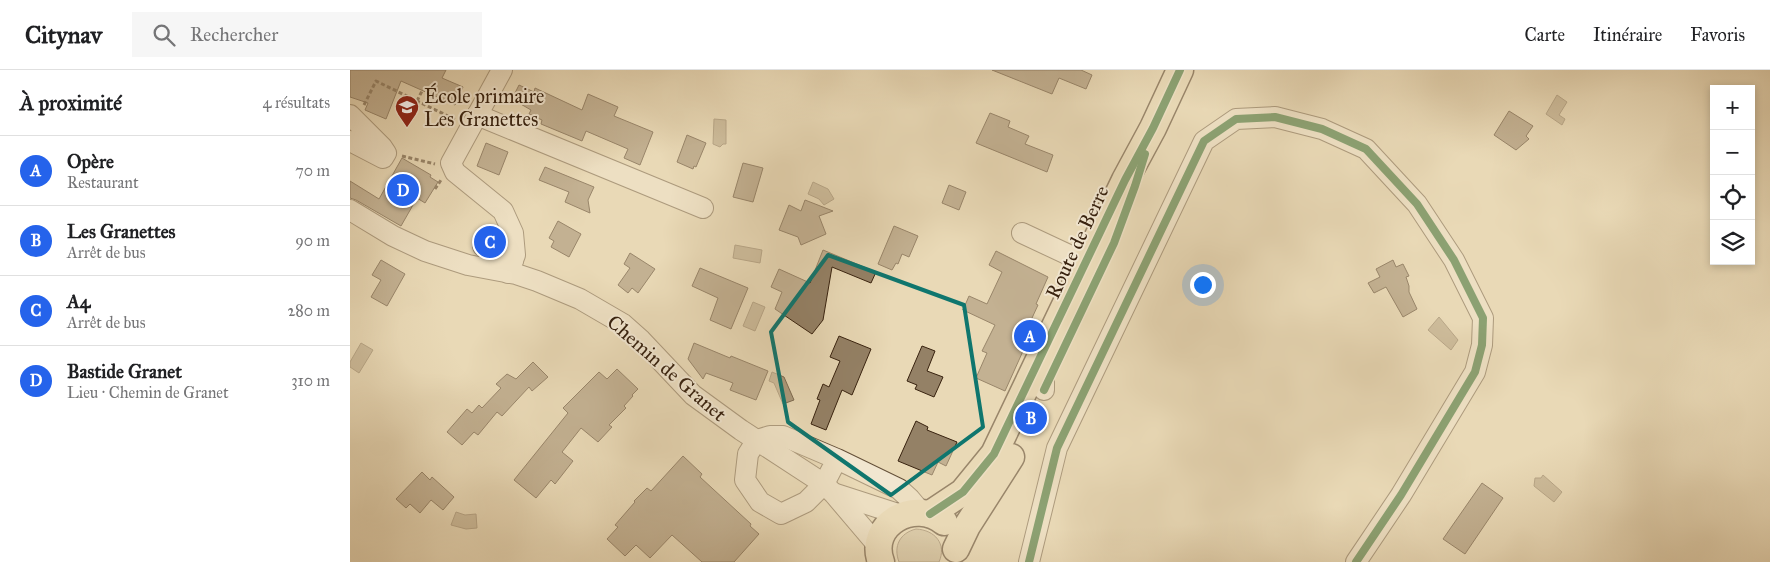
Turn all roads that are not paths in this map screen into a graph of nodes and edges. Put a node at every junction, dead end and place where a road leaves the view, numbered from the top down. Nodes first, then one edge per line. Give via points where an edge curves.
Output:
1 (502, 70) edge
2 (1180, 70) edge
3 (357, 110) edge
4 (470, 119) junction
5 (1153, 128) junction
6 (350, 141) edge
7 (703, 208) dead end
8 (350, 210) edge
9 (1022, 233) dead end
10 (483, 246) dead end
11 (1086, 263) junction
12 (510, 267) junction
13 (1044, 390) junction
14 (756, 440) junction
15 (837, 459) junction
16 (829, 489) junction
17 (917, 514) junction
18 (880, 557) edge
19 (956, 558) edge
20 (1029, 562) edge
21 (1356, 562) edge

1 - 4 street
2 - 5 main road, Route de Berre
3 - 6 street via 386,153 383,158
4 - 7 street
4 - 12 street via 454,154 452,168 503,211 513,234 515,255
5 - 11 main road, Route de Berre
5 - 13 main road, Route de Berre via 1114,243
8 - 12 street, Chemin de Granet via 425,251 468,265
9 - 11 street
10 - 12 street
11 - 13 street via 1090,274 1044,373
11 - 17 main road, Route de Berre via 994,454 964,492
12 - 14 street, Chemin de Granet via 580,299 622,324 642,340 693,395
13 - 19 main road, Route de Berre via 1020,443 967,526
14 - 15 street via 783,436
14 - 16 street, Chemin de Granet
14 - 16 street via 748,454 746,480 760,502 781,514
15 - 16 street
15 - 17 street via 899,489 910,499
16 - 17 street, Chemin de Granet
16 - 18 street, Chemin de Granet
17 - 18 main road, Route de Berre via 893,521 886,528
17 - 19 main road via 939,518 951,531
20 - 21 street via 1057,448 1204,141 1236,119 1275,117 1322,129 1366,149 1417,204 1454,260 1483,318 1482,345 1475,372 1401,495

